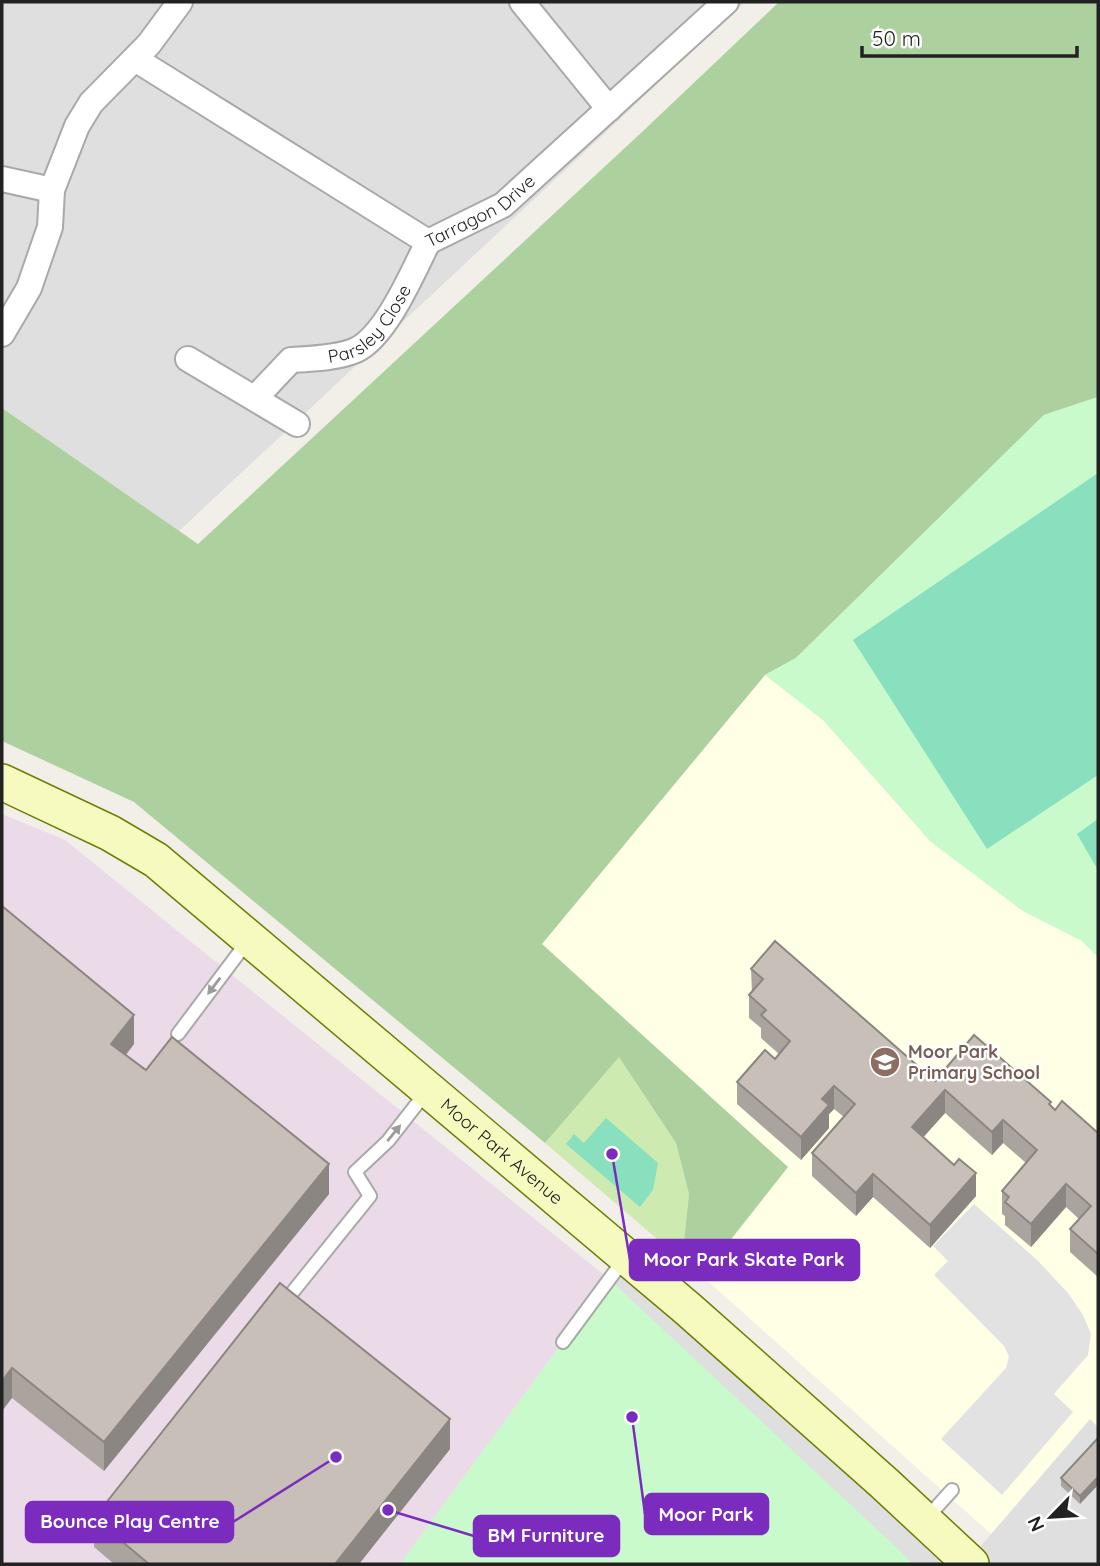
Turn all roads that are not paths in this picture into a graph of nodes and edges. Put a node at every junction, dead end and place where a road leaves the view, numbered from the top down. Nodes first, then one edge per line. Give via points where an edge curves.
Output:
1 (180, 2) edge
2 (522, 2) edge
3 (726, 2) edge
4 (135, 59) junction
5 (609, 109) junction
6 (2, 179) edge
7 (52, 190) junction
8 (428, 242) junction
9 (2, 334) edge
10 (188, 359) dead end
11 (255, 398) junction
12 (297, 424) dead end
13 (2, 782) edge
14 (249, 939) junction
15 (178, 1034) dead end
16 (428, 1091) junction
17 (626, 1256) junction
18 (275, 1314) edge
19 (563, 1342) dead end
20 (952, 1490) dead end
21 (925, 1521) junction
22 (971, 1564) edge

1 - 4 street
2 - 5 street
3 - 5 street, Tarragon Drive
4 - 7 street via 84,114
4 - 8 street, Tarragon Drive
5 - 8 street, Tarragon Drive via 503,205
6 - 7 street
7 - 9 street via 50,227 29,288
8 - 11 street, Parsley Close via 385,325 356,350 291,360
10 - 11 street
11 - 12 street
13 - 14 street, Moor Park Avenue via 156,860
14 -> 15 lane
14 - 16 street, Moor Park Avenue
16 - 17 street, Moor Park Avenue
18 -> 16 lane via 370,1196 355,1172 388,1141
17 - 19 lane
17 - 21 street, Moor Park Avenue
20 - 21 lane
21 - 22 street, Moor Park Avenue

